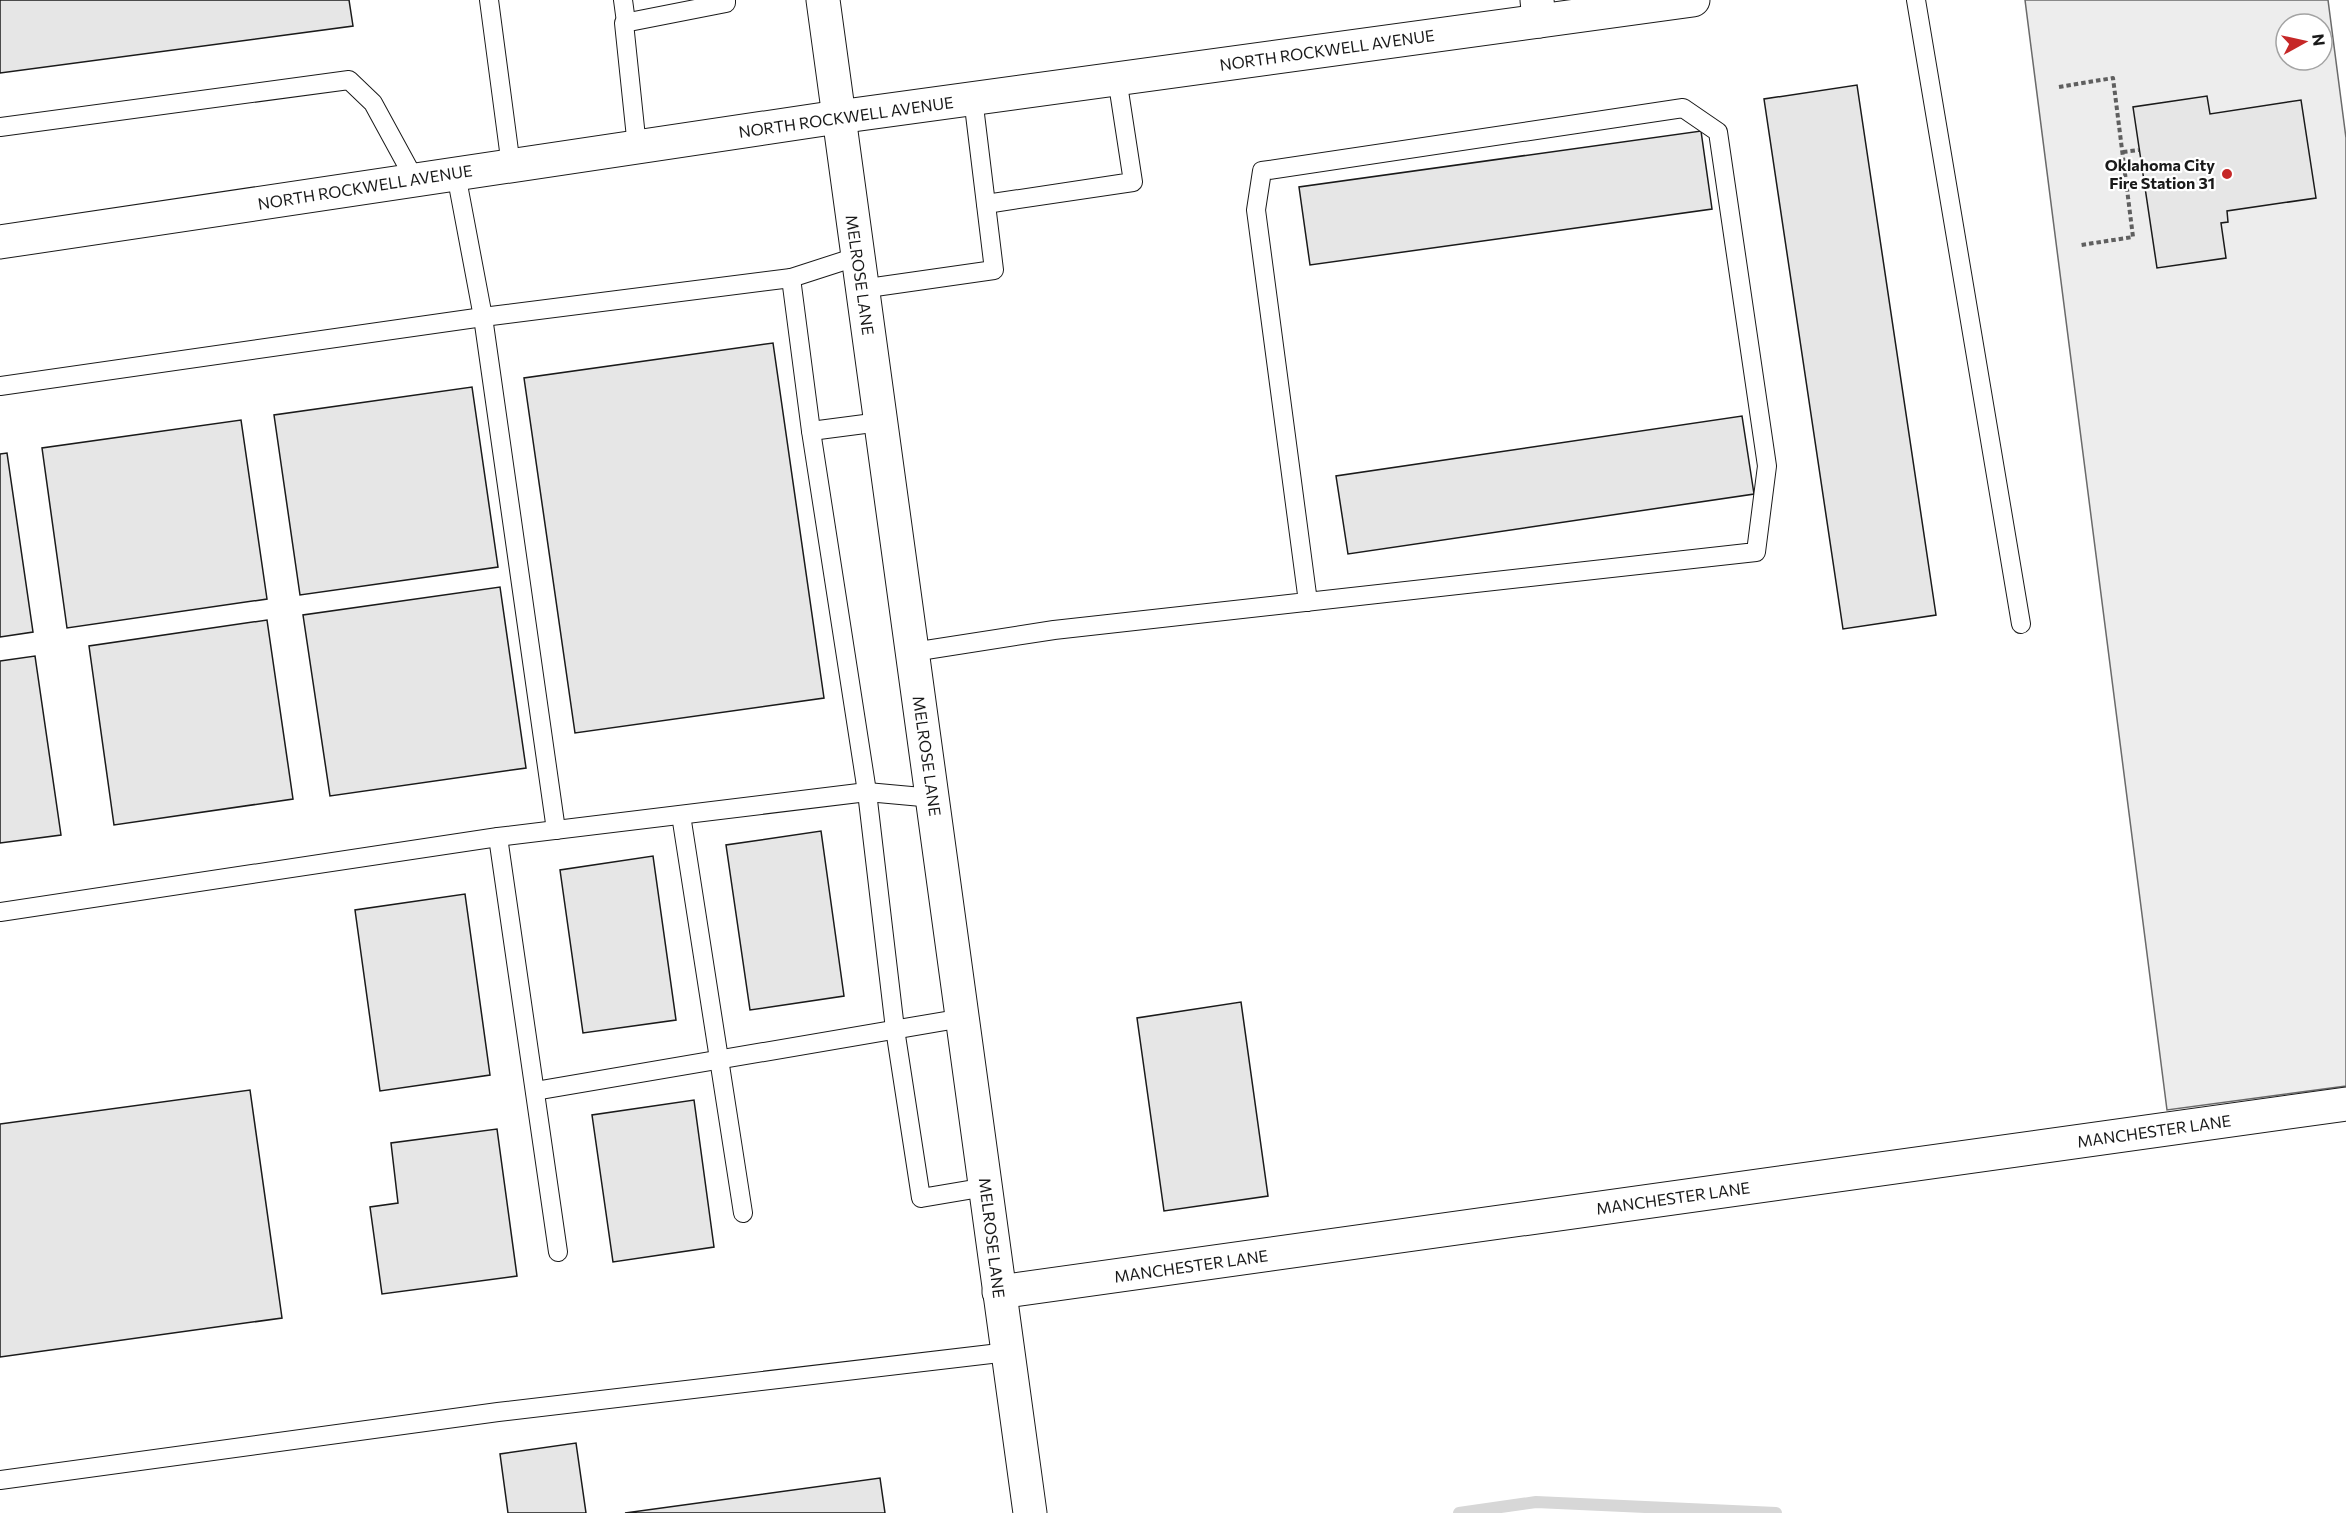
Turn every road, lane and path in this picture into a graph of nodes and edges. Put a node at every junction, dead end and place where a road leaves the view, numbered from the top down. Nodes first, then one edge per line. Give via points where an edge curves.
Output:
1 (489, 0) edge
2 (622, 0) edge
3 (726, 0) edge
4 (823, 0) edge
5 (1693, 0) edge
6 (1916, 0) edge
7 (1538, 10) edge
8 (626, 22) junction
9 (1117, 78) junction
10 (2059, 87) dead end
11 (973, 99) junction
12 (838, 117) junction
13 (0, 127) edge
14 (636, 147) junction
15 (2139, 150) dead end
16 (2122, 152) junction
17 (511, 166) junction
18 (456, 174) junction
19 (415, 180) junction
20 (986, 204) junction
21 (0, 242) edge
22 (2081, 245) dead end
23 (856, 257) junction
24 (791, 278) junction
25 (861, 289) junction
26 (483, 317) junction
27 (0, 386) edge
28 (880, 422) junction
29 (812, 431) junction
30 (1308, 602) junction
31 (2021, 624) dead end
32 (913, 652) junction
33 (867, 792) junction
34 (933, 798) junction
35 (681, 815) junction
36 (556, 830) junction
37 (498, 837) junction
38 (0, 912) edge
39 (963, 1018) junction
40 (896, 1029) junction
41 (719, 1058) junction
42 (535, 1091) junction
43 (2346, 1104) edge
44 (986, 1187) junction
45 (743, 1213) dead end
46 (558, 1252) dead end
47 (999, 1292) junction
48 (1008, 1352) junction
49 (0, 1480) edge
50 (1030, 1513) edge

1 - 17 lane
2 - 8 lane
3 - 8 lane
4 - 12 street, MELROSE LANE
5 - 7 street, NORTH ROCKWELL AVENUE
6 - 31 lane
7 - 9 street, NORTH ROCKWELL AVENUE
8 - 14 lane
9 - 11 street, NORTH ROCKWELL AVENUE
9 - 20 lane via 1132,182
10 - 16 path via 2113,78
11 - 12 street, NORTH ROCKWELL AVENUE
11 - 20 lane
12 - 14 street, NORTH ROCKWELL AVENUE
12 - 23 street, MELROSE LANE
13 - 19 lane via 349,80 374,103
14 - 17 street, NORTH ROCKWELL AVENUE
15 - 16 path
16 - 22 path via 2133,237
17 - 18 street, NORTH ROCKWELL AVENUE
18 - 19 street, NORTH ROCKWELL AVENUE
18 - 26 lane
19 - 21 street, NORTH ROCKWELL AVENUE
20 - 25 lane via 994,270
23 - 24 lane
23 - 25 street, MELROSE LANE
24 - 26 lane
24 - 29 lane
25 - 28 street, MELROSE LANE
26 - 27 lane
26 - 36 lane
28 - 29 lane
28 - 32 street, MELROSE LANE
29 - 33 lane
30 - 30 lane via 1756,552 1767,466 1718,132 1683,108 1262,171 1256,210
30 - 32 lane via 1054,630
32 - 34 street, MELROSE LANE
33 - 34 lane
33 - 35 lane
33 - 40 lane
34 - 39 street, MELROSE LANE
35 - 36 lane
35 - 41 lane
36 - 37 lane
37 - 38 lane
37 - 42 lane
39 - 40 lane
39 - 44 street, MELROSE LANE
40 - 41 lane
40 - 44 lane via 921,1198
41 - 42 lane
41 - 45 lane
42 - 46 lane
43 - 47 street, MANCHESTER LANE
44 - 47 street, MELROSE LANE
47 - 48 street, MELROSE LANE
48 - 49 lane via 498,1412
48 - 50 street, MELROSE LANE

